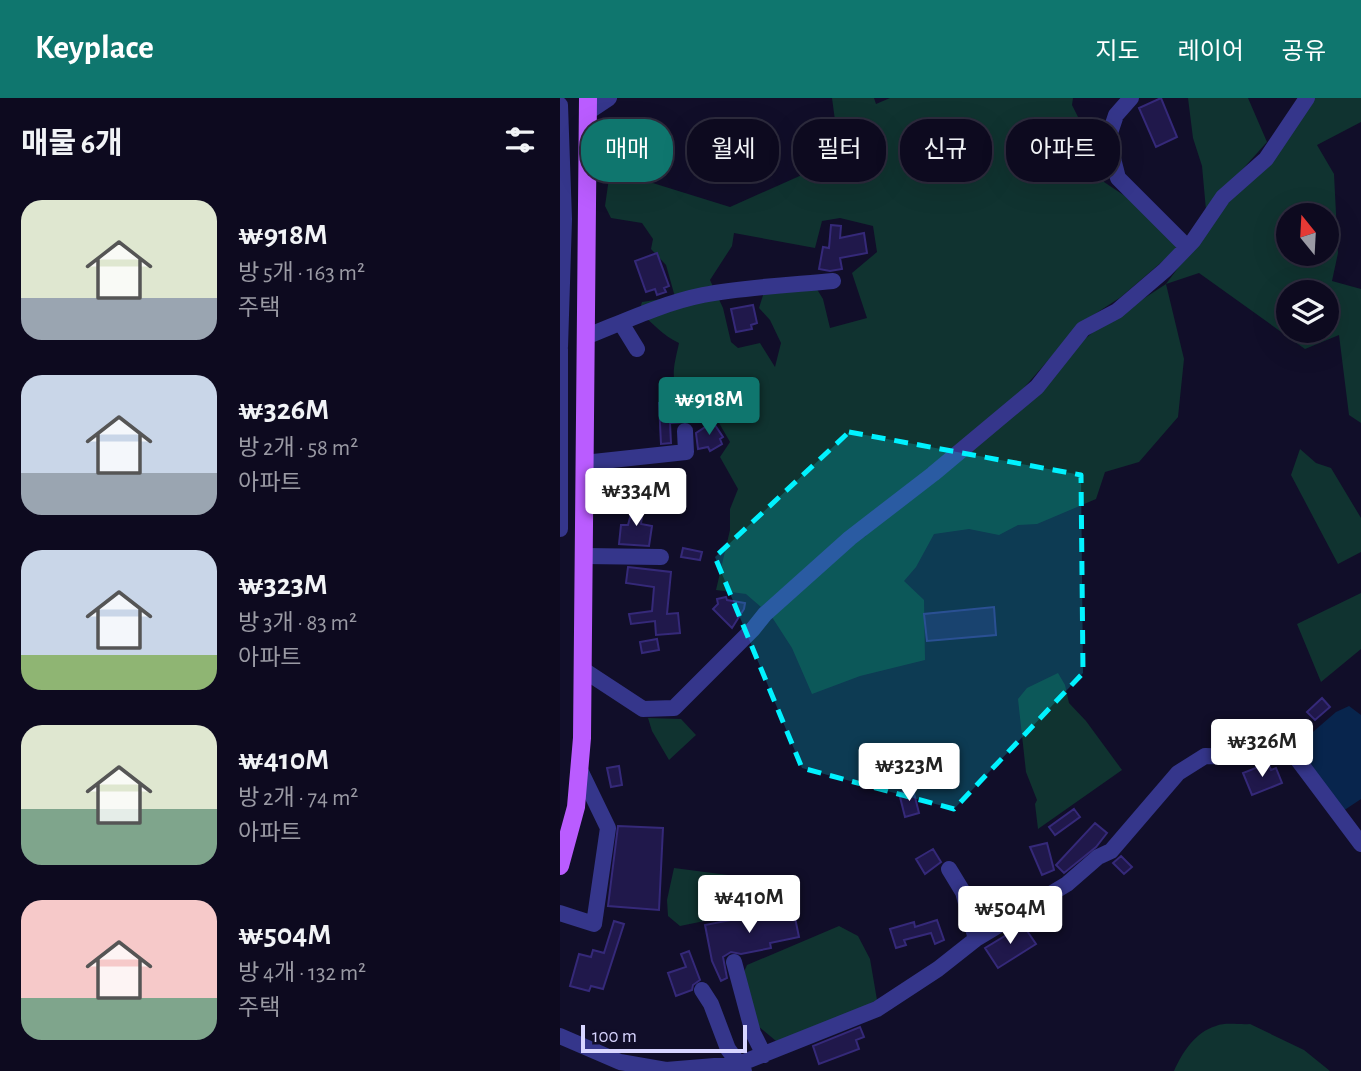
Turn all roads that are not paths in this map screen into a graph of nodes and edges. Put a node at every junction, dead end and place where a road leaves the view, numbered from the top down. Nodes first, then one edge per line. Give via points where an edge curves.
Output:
1 (609, 98) edge
2 (1131, 98) edge
3 (1307, 98) edge
4 (560, 105) edge
5 (588, 105) edge
6 (562, 219) edge
7 (1187, 247) junction
8 (833, 281) dead end
9 (621, 323) junction
10 (560, 326) edge
11 (585, 337) junction
12 (560, 348) edge
13 (637, 349) dead end
14 (584, 357) junction
15 (685, 431) dead end
16 (584, 464) junction
17 (561, 487) edge
18 (560, 529) edge
19 (584, 556) junction
20 (661, 557) dead end
21 (583, 669) junction
22 (579, 768) junction
23 (1361, 844) edge
24 (560, 866) edge
25 (949, 869) dead end
26 (560, 913) edge
27 (976, 939) junction
28 (734, 962) dead end
29 (702, 990) dead end
30 (560, 1036) edge
31 (764, 1055) junction
32 (741, 1068) edge

1 - 5 street
2 - 7 street via 1116,116 1108,139 1118,178
3 - 7 street via 1266,159 1223,197
4 - 6 street
5 - 11 main road
6 - 10 street
7 - 21 street via 1117,311 1083,329 1037,387 857,532 765,614 674,708 643,709
8 - 9 street via 700,296
9 - 11 street
9 - 13 street
10 - 12 street
11 - 14 main road
12 - 14 street
12 - 17 street
14 - 16 main road
15 - 16 street via 686,452
16 - 19 main road
17 - 18 street
19 - 20 street
19 - 21 main road
21 - 22 main road
22 - 24 main road via 576,807
22 - 26 street via 608,828 594,924
23 - 27 street via 1286,744 1243,757 1205,756 1178,773 1111,851 1067,884
25 - 27 street via 963,892
27 - 31 street via 877,1009
28 - 31 street via 753,1033
29 - 32 street
30 - 32 street via 620,1062 666,1070
31 - 32 street

